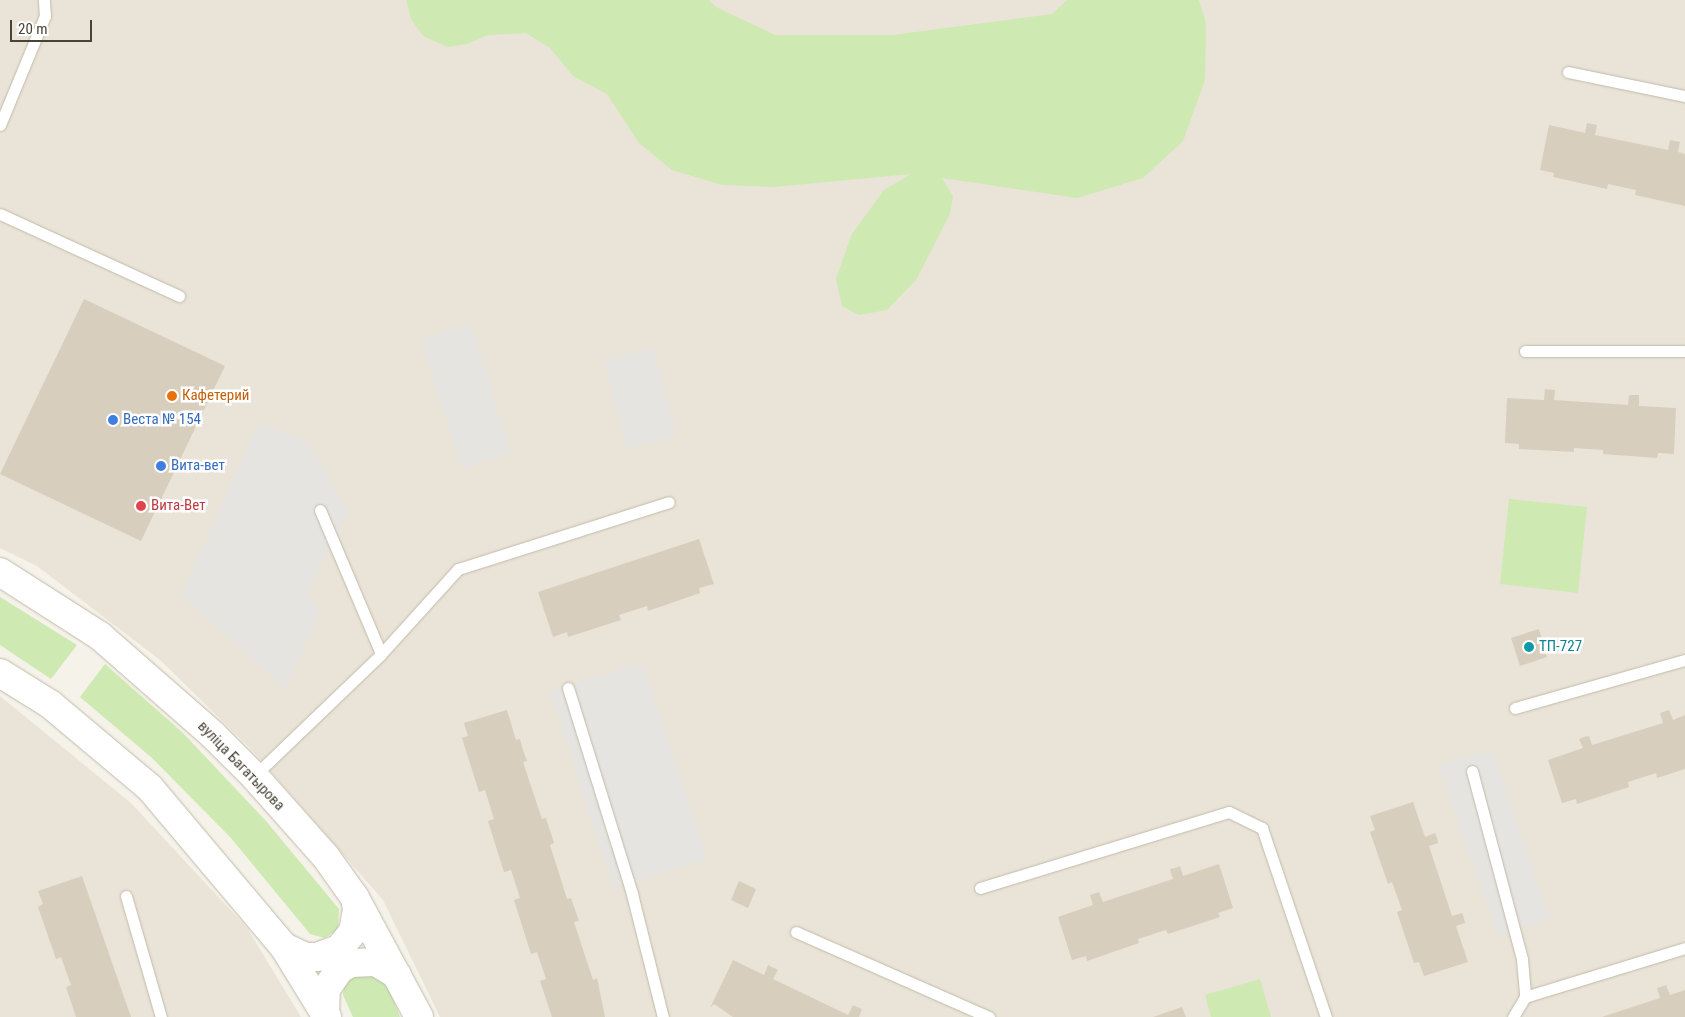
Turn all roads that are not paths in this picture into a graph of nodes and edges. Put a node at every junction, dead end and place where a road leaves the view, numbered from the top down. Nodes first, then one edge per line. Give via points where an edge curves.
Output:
1 (44, 0) edge
2 (1568, 72) dead end
3 (1685, 96) edge
4 (0, 125) edge
5 (0, 214) edge
6 (179, 296) dead end
7 (1525, 351) dead end
8 (1685, 351) edge
9 (669, 502) dead end
10 (320, 510) dead end
11 (0, 572) edge
12 (380, 654) junction
13 (1685, 660) edge
14 (0, 672) edge
15 (568, 688) dead end
16 (1514, 708) dead end
17 (1472, 771) dead end
18 (254, 776) junction
19 (980, 888) dead end
20 (126, 896) dead end
21 (355, 898) junction
22 (796, 932) dead end
23 (284, 947) junction
24 (1685, 948) edge
25 (397, 975) junction
26 (1525, 997) junction
27 (326, 1015) edge
28 (161, 1017) edge
29 (420, 1017) edge
30 (663, 1017) edge
31 (989, 1017) edge
32 (1326, 1017) edge
33 (1513, 1017) edge

1 - 4 lane via 45,16
2 - 3 lane
5 - 6 lane
7 - 8 lane
9 - 12 lane via 458,569
10 - 12 lane
11 - 18 street, вуліца Багатырова via 100,636 212,734
12 - 18 lane
13 - 16 lane
14 - 23 street via 50,704 150,788
15 - 30 lane via 632,894
17 - 26 lane via 1522,959
18 - 21 street, вуліца Багатырова via 326,857
19 - 32 lane via 1229,812 1262,828
20 - 28 lane
21 - 23 street via 357,921 353,932 339,949 311,957
21 - 25 street, вуліца Багатырова
22 - 31 lane
23 - 27 street
24 - 26 lane
25 - 27 street via 376,962 351,963 340,969 326,989
25 - 29 street, вуліца Багатырова
26 - 33 lane

